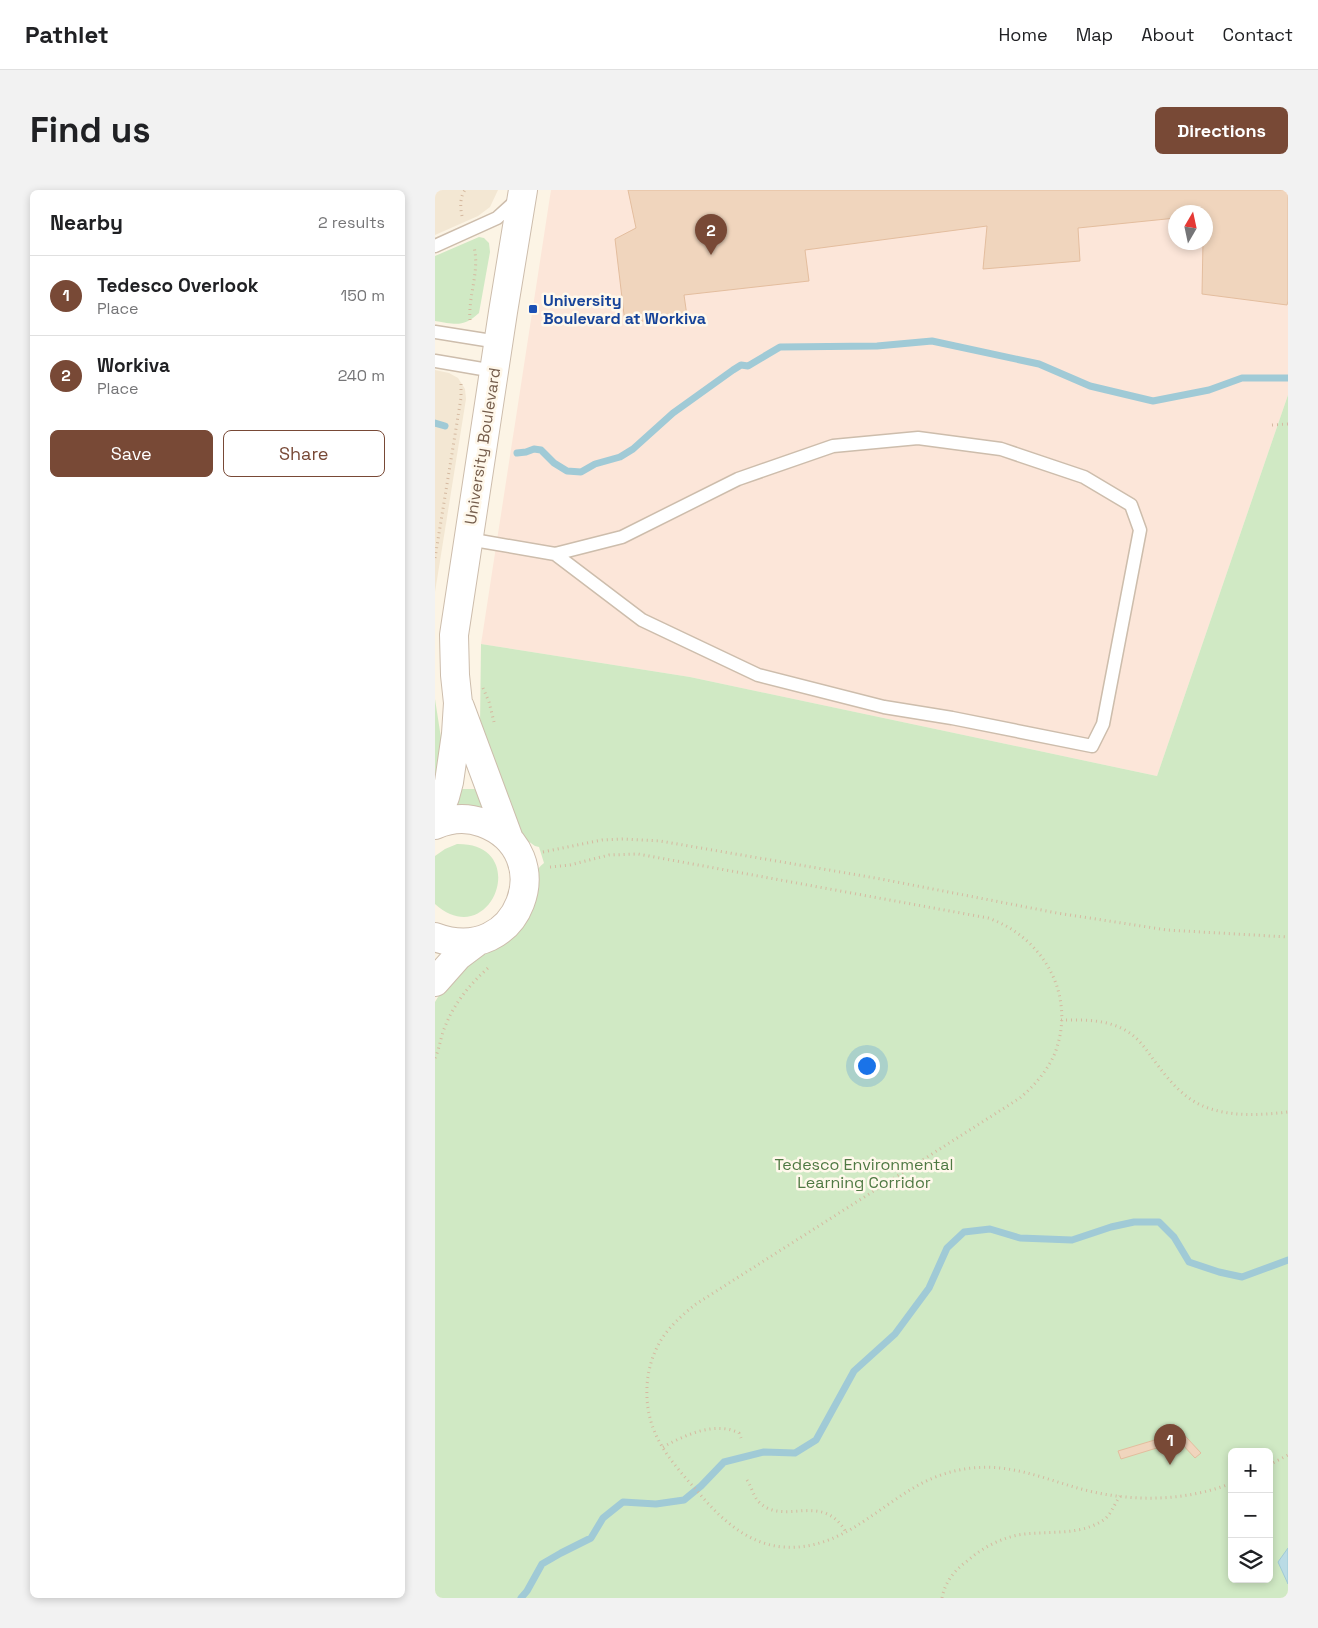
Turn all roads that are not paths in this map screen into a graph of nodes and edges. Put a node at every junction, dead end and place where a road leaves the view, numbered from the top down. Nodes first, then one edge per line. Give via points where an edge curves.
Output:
1 (523, 193) edge
2 (435, 246) edge
3 (435, 332) edge
4 (499, 342) junction
5 (435, 361) edge
6 (494, 371) junction
7 (468, 539) junction
8 (555, 554) junction
9 (458, 703) junction
10 (435, 817) edge
11 (435, 824) edge
12 (515, 850) junction
13 (435, 937) edge
14 (478, 942) junction
15 (435, 982) edge

1 - 2 lane via 497,218
1 - 4 street, University Boulevard
3 - 4 lane
4 - 6 street, University Boulevard
5 - 6 lane
6 - 7 street, University Boulevard
7 - 8 lane
7 - 9 street, University Boulevard via 454,635
8 - 8 lane via 642,620 758,675 884,707 1092,746 1103,724 1140,530 1131,505 1084,477 1001,449 918,438 833,446 738,479 622,537
9 - 10 street, University Boulevard via 449,782
9 - 12 street, University Boulevard
11 - 12 street via 456,819 475,820 493,826
12 - 14 street, University Boulevard via 524,873 524,892 518,910 501,930
13 - 14 street via 446,942
14 - 15 street via 458,956

